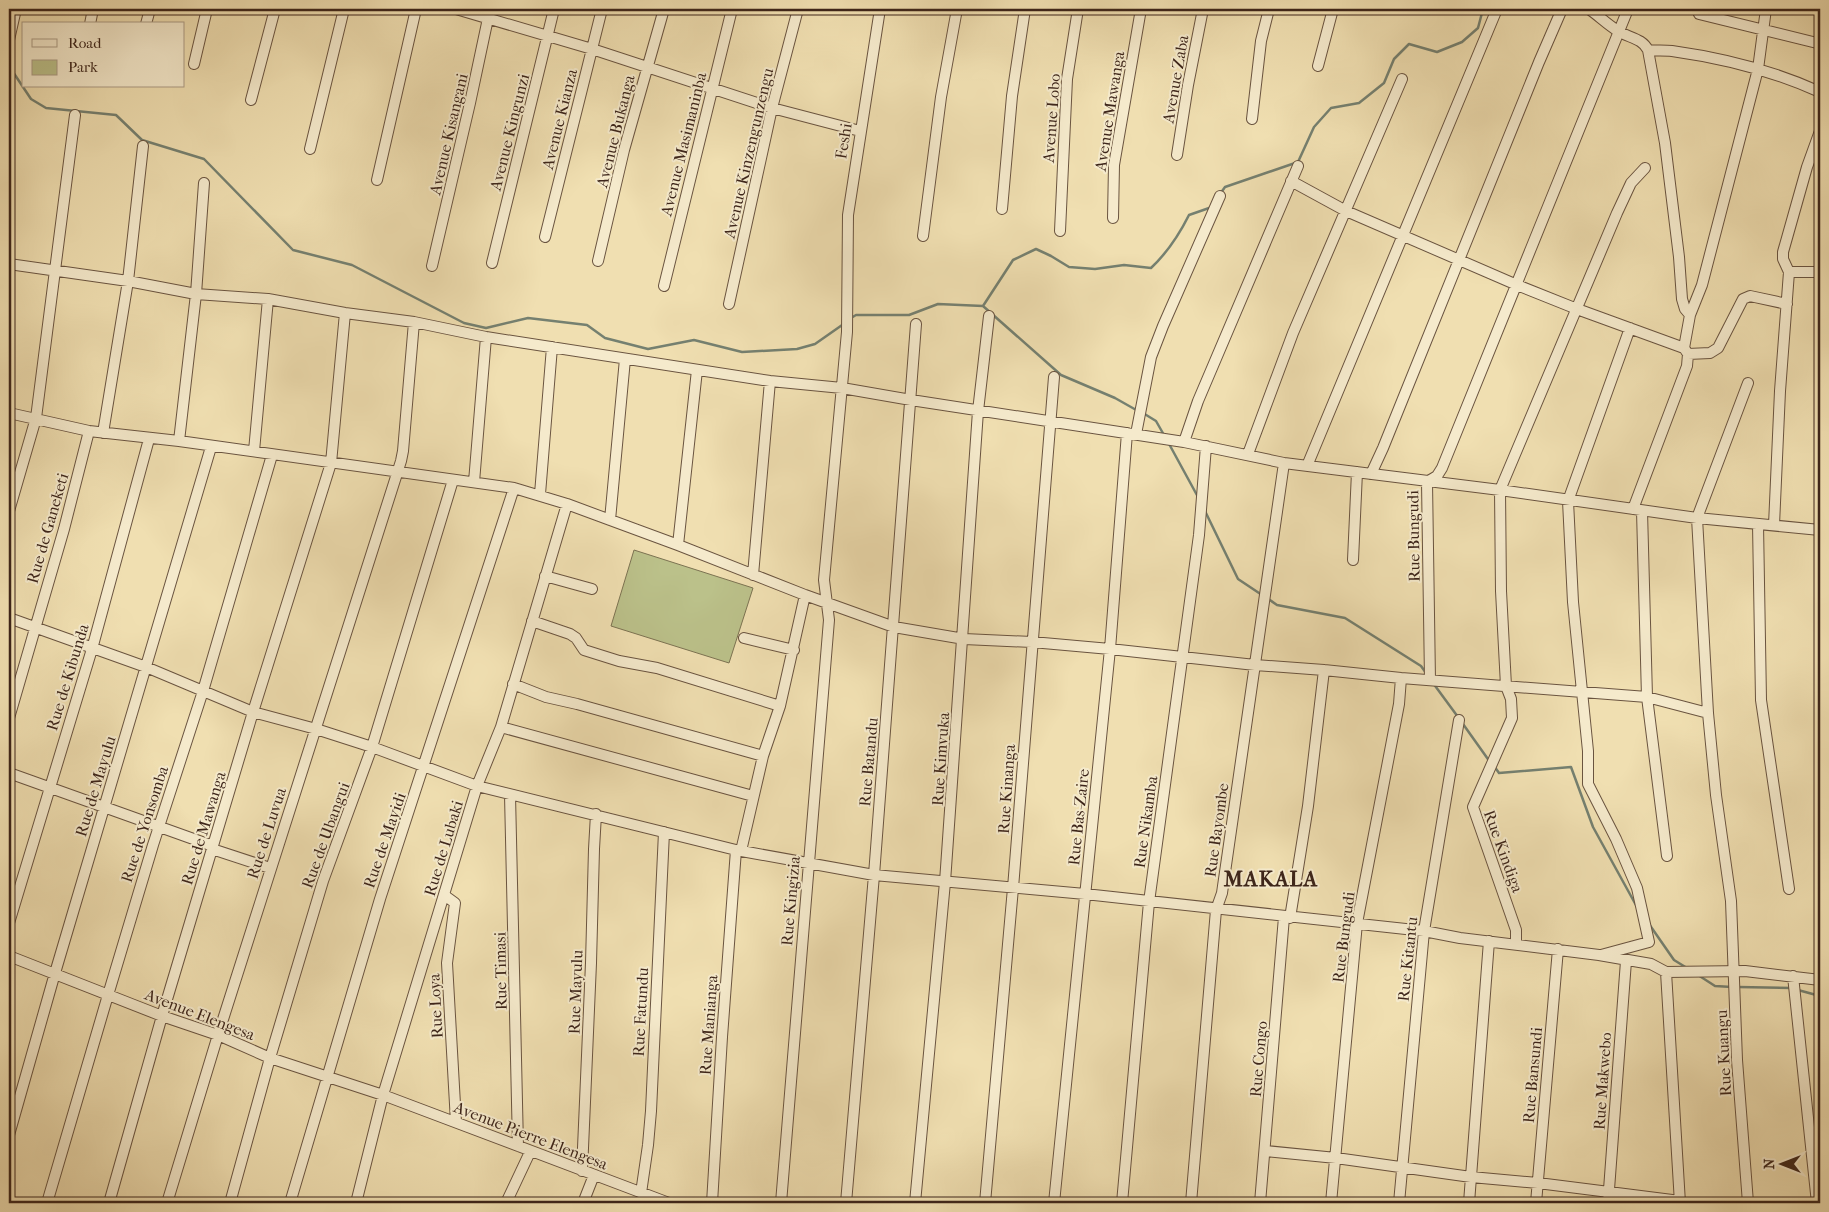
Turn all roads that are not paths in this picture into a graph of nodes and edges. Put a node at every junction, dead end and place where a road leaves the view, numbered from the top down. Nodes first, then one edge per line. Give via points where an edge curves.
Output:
1 (16, 9) edge
2 (93, 9) edge
3 (150, 9) edge
4 (207, 9) edge
5 (275, 9) edge
6 (344, 9) edge
7 (416, 9) edge
8 (456, 9) edge
9 (554, 9) edge
10 (602, 9) edge
11 (664, 9) edge
12 (732, 9) edge
13 (798, 9) edge
14 (880, 9) edge
15 (957, 9) edge
16 (1025, 9) edge
17 (1078, 9) edge
18 (1141, 9) edge
19 (1203, 9) edge
20 (1269, 9) edge
21 (1333, 9) edge
22 (1497, 9) edge
23 (1562, 9) edge
24 (1589, 9) edge
25 (1628, 9) edge
26 (1697, 9) edge
27 (1766, 9) edge
28 (489, 14) edge
29 (90, 22) edge
30 (147, 22) edge
31 (1763, 30) junction
32 (1619, 32) junction
33 (548, 36) junction
34 (9, 40) edge
35 (1820, 42) edge
36 (592, 49) junction
37 (1648, 50) junction
38 (194, 64) dead end
39 (1318, 66) dead end
40 (647, 67) junction
41 (1758, 69) junction
42 (1402, 79) dead end
43 (712, 87) junction
44 (1820, 92) edge
45 (251, 100) dead end
46 (772, 108) junction
47 (75, 115) dead end
48 (1252, 119) dead end
49 (860, 131) junction
50 (1820, 131) edge
51 (143, 146) dead end
52 (310, 149) dead end
53 (1177, 155) dead end
54 (1298, 166) dead end
55 (1645, 168) dead end
56 (377, 180) dead end
57 (1291, 181) junction
58 (204, 182) dead end
59 (1220, 196) dead end
60 (1002, 209) dead end
61 (1346, 211) junction
62 (1113, 218) dead end
63 (1060, 230) dead end
64 (923, 236) dead end
65 (1404, 236) junction
66 (545, 237) dead end
67 (1460, 260) junction
68 (598, 261) dead end
69 (492, 263) dead end
70 (9, 264) edge
71 (432, 266) dead end
72 (54, 271) junction
73 (1789, 272) junction
74 (1820, 272) edge
75 (128, 280) junction
76 (1517, 284) junction
77 (664, 286) dead end
78 (196, 294) junction
79 (268, 299) junction
80 (729, 304) dead end
81 (1787, 304) junction
82 (1577, 309) junction
83 (345, 313) junction
84 (1690, 315) junction
85 (989, 316) dead end
86 (414, 322) junction
87 (916, 324) dead end
88 (1630, 328) junction
89 (486, 337) junction
90 (552, 347) junction
91 (1686, 351) junction
92 (625, 358) junction
93 (697, 370) junction
94 (1054, 376) dead end
95 (770, 381) junction
96 (1748, 383) dead end
97 (842, 388) junction
98 (911, 400) junction
99 (978, 411) junction
100 (9, 413) edge
101 (36, 418) junction
102 (1049, 422) junction
103 (89, 431) junction
104 (103, 433) junction
105 (1132, 433) junction
106 (149, 439) junction
107 (179, 441) junction
108 (1184, 442) junction
109 (1206, 446) junction
110 (211, 447) junction
111 (254, 451) junction
112 (1248, 454) junction
113 (272, 455) junction
114 (331, 463) junction
115 (1284, 463) junction
116 (1307, 466) junction
117 (397, 472) junction
118 (1357, 472) junction
119 (1371, 474) junction
120 (453, 480) junction
121 (474, 482) junction
122 (1427, 482) junction
123 (514, 488) junction
124 (1500, 490) junction
125 (540, 494) junction
126 (1568, 500) junction
127 (568, 504) junction
128 (1638, 510) junction
129 (9, 511) edge
130 (1697, 518) junction
131 (610, 520) junction
132 (1758, 524) junction
133 (1774, 525) junction
134 (1820, 530) edge
135 (678, 545) junction
136 (1353, 560) dead end
137 (753, 575) junction
138 (545, 576) junction
139 (592, 589) dead end
140 (805, 595) junction
141 (826, 602) junction
142 (9, 618) edge
143 (532, 621) junction
144 (34, 627) junction
145 (894, 627) junction
146 (744, 638) dead end
147 (964, 639) junction
148 (1032, 642) junction
149 (92, 649) junction
150 (1110, 649) junction
151 (794, 650) junction
152 (1182, 658) junction
153 (1255, 665) junction
154 (146, 667) junction
155 (1324, 670) junction
156 (1401, 678) junction
157 (1430, 680) junction
158 (513, 684) junction
159 (1506, 686) junction
160 (203, 691) junction
161 (1582, 691) junction
162 (1647, 697) junction
163 (780, 706) junction
164 (253, 712) junction
165 (1708, 713) junction
166 (9, 718) edge
167 (1459, 720) dead end
168 (501, 726) junction
169 (316, 729) junction
170 (372, 747) junction
171 (763, 756) junction
172 (424, 768) junction
173 (9, 773) edge
174 (477, 786) junction
175 (50, 788) junction
176 (510, 795) junction
177 (753, 796) junction
178 (104, 806) junction
179 (596, 814) junction
180 (159, 826) junction
181 (664, 832) junction
182 (213, 848) junction
183 (738, 850) junction
184 (1667, 856) dead end
185 (809, 863) junction
186 (270, 868) junction
187 (874, 875) junction
188 (946, 882) junction
189 (1013, 888) junction
190 (1789, 889) dead end
191 (1085, 894) junction
192 (444, 895) junction
193 (1149, 902) junction
194 (1216, 910) junction
195 (1287, 917) junction
196 (9, 923) edge
197 (1357, 923) junction
198 (1424, 931) junction
199 (1489, 941) junction
200 (1516, 944) junction
201 (1558, 949) junction
202 (1599, 955) junction
203 (9, 956) edge
204 (1626, 961) junction
205 (1734, 970) junction
206 (1666, 972) junction
207 (55, 973) junction
208 (1793, 976) junction
209 (1820, 980) edge
210 (108, 995) junction
211 (162, 1016) junction
212 (218, 1035) junction
213 (270, 1058) junction
214 (326, 1076) junction
215 (383, 1095) junction
216 (456, 1122) junction
217 (9, 1135) edge
218 (518, 1146) junction
219 (1266, 1151) junction
220 (530, 1152) junction
221 (1336, 1158) junction
222 (1402, 1168) junction
223 (582, 1171) junction
224 (594, 1176) junction
225 (1471, 1177) junction
226 (1538, 1183) junction
227 (1609, 1192) junction
228 (641, 1193) junction
229 (662, 1202) edge
230 (1680, 1202) edge
231 (47, 1203) edge
232 (109, 1203) edge
233 (167, 1203) edge
234 (230, 1203) edge
235 (290, 1203) edge
236 (356, 1203) edge
237 (506, 1203) edge
238 (583, 1203) edge
239 (712, 1203) edge
240 (781, 1203) edge
241 (846, 1203) edge
242 (915, 1203) edge
243 (985, 1203) edge
244 (1054, 1203) edge
245 (1122, 1203) edge
246 (1191, 1203) edge
247 (1260, 1203) edge
248 (1332, 1203) edge
249 (1399, 1203) edge
250 (1469, 1203) edge
251 (1536, 1203) edge
252 (1608, 1203) edge
253 (1748, 1203) edge
254 (1817, 1203) edge

1 - 34 street
2 - 29 street
3 - 30 street
4 - 38 street
5 - 45 street
6 - 52 street
7 - 56 street
8 - 28 street
9 - 33 street, Avenue Kingunzi
10 - 36 street, Avenue Kianza
11 - 40 street, Avenue Bukanga
12 - 43 street, Avenue Masimaninba
13 - 46 street, Avenue Kinzengunzengu
14 - 49 street, Feshi
15 - 64 street via 941,97
16 - 60 street via 1012,96
17 - 63 street, Avenue Lobo via 1067,80
18 - 62 street, Avenue Mawanga via 1115,156
19 - 53 street, Avenue Zaba
20 - 48 street via 1260,50
21 - 39 street
22 - 65 street
23 - 67 street
24 - 32 street
25 - 32 street
26 - 31 street via 1699,14
27 - 31 street
28 - 33 street
28 - 71 street, Avenue Kisangani
31 - 35 street
31 - 41 street
32 - 37 street via 1640,40
32 - 76 street
33 - 36 street
33 - 69 street, Avenue Kingunzi
36 - 40 street
36 - 66 street, Avenue Kianza
37 - 41 street via 1669,50
37 - 84 street via 1665,143 1682,299
40 - 43 street
40 - 68 street, Avenue Bukanga
41 - 44 street
41 - 84 street via 1702,285
42 - 61 street
43 - 46 street
43 - 77 street, Avenue Masimaninba
46 - 49 street
46 - 80 street, Avenue Kinzengunzengu
47 - 72 street
49 - 97 street, Feshi via 848,215 847,332
50 - 73 street via 1783,252
51 - 75 street
54 - 57 street
55 - 82 street via 1631,184 1617,213
57 - 61 street
57 - 108 street
58 - 78 street
59 - 105 street, Rue Bas-Zaire via 1151,358
61 - 65 street
61 - 112 street via 1293,333
65 - 67 street
65 - 116 street
67 - 76 street
67 - 119 street
70 - 72 street
72 - 75 street
72 - 101 street
73 - 74 street
73 - 81 street
75 - 78 street
75 - 104 street
76 - 82 street
76 - 122 street via 1440,472
78 - 79 street
78 - 107 street
79 - 83 street
79 - 111 street
81 - 91 street via 1746,297 1718,348 1710,353
81 - 133 street
82 - 88 street
82 - 124 street
83 - 86 street
83 - 114 street, Rue de Mawanga
84 - 91 street
85 - 99 street, Rue Kimvuka
86 - 89 street
86 - 117 street, Rue de Luvua via 403,451
87 - 98 street, Rue Batandu
88 - 91 street
88 - 126 street
89 - 90 street
89 - 121 street
90 - 92 street
90 - 125 street
91 - 128 street via 1687,366
92 - 93 street
92 - 131 street
93 - 95 street
93 - 135 street
94 - 102 street, Rue Kinanga
95 - 97 street
95 - 137 street
96 - 130 street
97 - 98 street
97 - 141 street, Rue Kingizia via 824,580
98 - 99 street
98 - 145 street, Rue Batandu
99 - 102 street
99 - 147 street, Rue Kimvuka
100 - 101 street
101 - 103 street
101 - 129 street
102 - 105 street
102 - 148 street, Rue Kinanga
103 - 104 street
103 - 144 street, Rue de Ganeketi
104 - 106 street
105 - 108 street
105 - 150 street, Rue Bas-Zaire
106 - 107 street
106 - 149 street, Rue de Kibunda
107 - 110 street
108 - 109 street
109 - 112 street
109 - 152 street, Rue Nikamba via 1199,535
110 - 111 street
110 - 154 street, Rue de Mayulu
111 - 113 street
112 - 115 street
113 - 114 street
113 - 160 street, Rue de Yonsomba
114 - 117 street
114 - 164 street, Rue de Mawanga
115 - 116 street
115 - 153 street, Rue Bayombe
116 - 118 street
117 - 120 street
117 - 169 street, Rue de Luvua
118 - 119 street
118 - 136 street
119 - 122 street
120 - 121 street
120 - 170 street, Rue de Ubangui
121 - 123 street
122 - 124 street
122 - 157 street, Rue Bungudi
123 - 125 street
123 - 172 street, Rue de Mayidi
124 - 126 street
124 - 159 street, Rue Kindiga
125 - 127 street
126 - 128 street
126 - 161 street
127 - 131 street
127 - 138 street, Rue de Lubaki
128 - 130 street
128 - 162 street
130 - 132 street
130 - 165 street, Rue Kuangu
131 - 135 street
132 - 133 street
132 - 190 street via 1761,700
133 - 134 street
135 - 137 street
137 - 140 street
138 - 139 street
138 - 143 street, Rue de Lubaki
140 - 141 street
140 - 151 street, Rue Manianga
141 - 145 street
141 - 185 street, Rue Kingizia via 828,620
142 - 144 street
143 - 158 street, Rue de Lubaki
143 - 163 street via 570,634 584,650 657,668
144 - 149 street
144 - 166 street, Rue de Ganeketi
145 - 147 street
145 - 187 street, Rue Batandu
146 - 151 street
147 - 148 street
147 - 188 street, Rue Kimvuka
148 - 150 street
148 - 189 street, Rue Kinanga
149 - 154 street
149 - 175 street, Rue de Kibunda
150 - 152 street
150 - 191 street, Rue Bas-Zaire
151 - 163 street, Rue Manianga
152 - 153 street
152 - 193 street, Rue Nikamba
153 - 155 street
153 - 194 street, Rue Bayombe via 1222,893
154 - 160 street
154 - 178 street, Rue de Mayulu
155 - 156 street
155 - 195 street, Rue Congo via 1308,806
156 - 157 street
156 - 197 street, Rue Bungudi via 1399,704
157 - 159 street
158 - 168 street, Rue de Lubaki
158 - 171 street via 546,697
159 - 161 street
159 - 200 street, Rue Kindiga via 1511,698 1512,718 1473,807 1516,930
160 - 164 street
160 - 180 street, Rue de Yonsomba
161 - 162 street
161 - 202 street via 1588,784 1637,888 1649,942
162 - 165 street
162 - 184 street
163 - 171 street, Rue Manianga
164 - 169 street
164 - 182 street, Rue de Mawanga
165 - 205 street, Rue Kuangu via 1731,901
167 - 198 street, Rue Kitantu
168 - 174 street, Rue de Lubaki
168 - 177 street
169 - 170 street
169 - 186 street, Rue de Luvua
170 - 172 street
170 - 213 street, Rue de Ubangui via 323,881
171 - 177 street, Rue Manianga
172 - 174 street
172 - 214 street, Rue de Mayidi
173 - 175 street
174 - 176 street
174 - 192 street, Rue de Lubaki
175 - 178 street
175 - 196 street, Rue de Kibunda
176 - 179 street
176 - 218 street, Rue Timasi
177 - 183 street, Rue Manianga
178 - 180 street
178 - 207 street, Rue de Mayulu
179 - 181 street
179 - 223 street, Rue Mayulu
180 - 182 street
180 - 210 street, Rue de Yonsomba
181 - 183 street
181 - 228 street, Rue Fatundu via 648,1145
182 - 186 street
182 - 211 street, Rue de Mawanga
183 - 185 street
183 - 239 street, Rue Manianga
185 - 187 street
185 - 240 street, Rue Kingizia
186 - 212 street, Rue de Luvua
187 - 188 street
187 - 241 street, Rue Batandu
188 - 189 street
188 - 242 street, Rue Kimvuka
189 - 191 street
189 - 243 street, Rue Kinanga
191 - 193 street
191 - 244 street, Rue Bas-Zaire
192 - 215 street, Rue de Lubaki
192 - 216 street, Rue Loya via 455,903 447,962
193 - 194 street
193 - 245 street, Rue Nikamba
194 - 195 street
194 - 246 street, Rue Bayombe
195 - 197 street
195 - 219 street, Rue Congo
197 - 198 street
197 - 221 street, Rue Bungudi
198 - 199 street
198 - 222 street, Rue Kitantu
199 - 200 street
199 - 225 street
200 - 201 street
201 - 202 street
201 - 226 street, Rue Bansundi
202 - 204 street
203 - 207 street, Avenue Elengesa
204 - 206 street via 1650,964
204 - 227 street, Rue Makwebo
205 - 206 street
205 - 208 street
205 - 253 street, Rue Kuangu
206 - 230 street
207 - 210 street, Avenue Elengesa
207 - 217 street, Rue de Mayulu
208 - 209 street
208 - 254 street
210 - 211 street, Avenue Elengesa
210 - 231 street, Rue de Yonsomba
211 - 212 street, Avenue Elengesa
211 - 232 street, Rue de Mawanga
212 - 213 street, Avenue Elengesa
212 - 233 street, Rue de Luvua
213 - 214 street, Avenue Elengesa
213 - 234 street, Rue de Ubangui
214 - 215 street, Avenue Elengesa
214 - 235 street, Rue de Mayidi
215 - 216 street, Avenue Pierre Elengesa
215 - 236 street, Rue de Lubaki
216 - 218 street, Avenue Pierre Elengesa
218 - 220 street, Avenue Pierre Elengesa
219 - 221 street
219 - 247 street, Rue Congo
220 - 223 street, Avenue Pierre Elengesa
220 - 237 street
221 - 222 street
221 - 248 street, Rue Bungudi
222 - 225 street
222 - 249 street, Rue Kitantu
223 - 224 street, Avenue Pierre Elengesa
224 - 228 street, Avenue Pierre Elengesa
224 - 238 street
225 - 226 street
225 - 250 street
226 - 227 street
226 - 251 street, Rue Bansundi
227 - 230 street
227 - 252 street, Rue Makwebo
228 - 229 street, Avenue Pierre Elengesa

